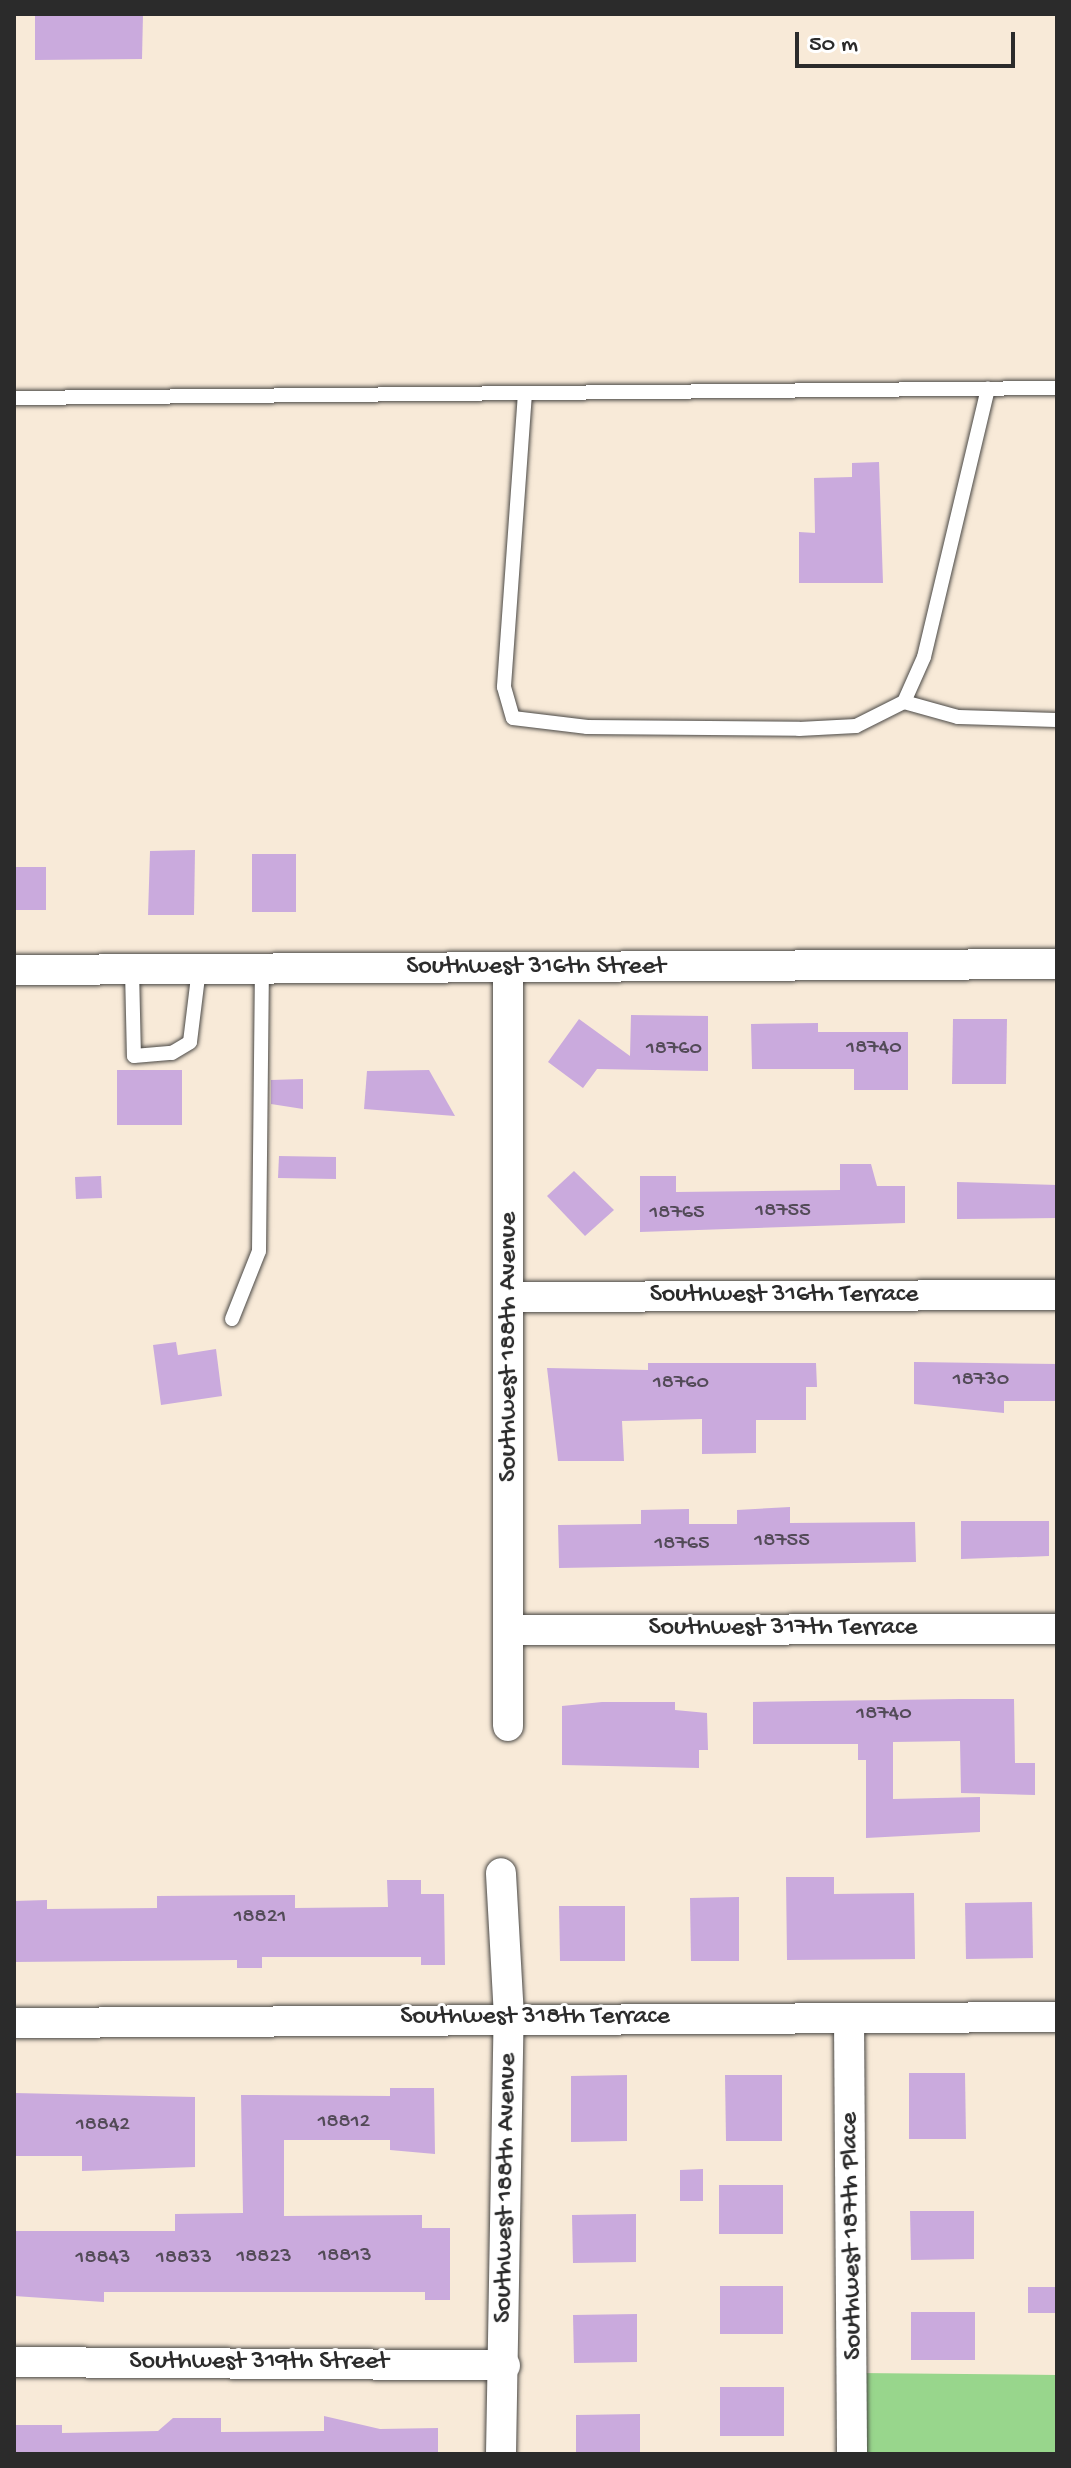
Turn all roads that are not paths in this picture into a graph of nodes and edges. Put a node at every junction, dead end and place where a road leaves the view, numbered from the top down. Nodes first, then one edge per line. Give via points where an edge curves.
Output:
1 (1057, 388) edge
2 (988, 389) junction
3 (525, 393) junction
4 (14, 398) edge
5 (904, 702) junction
6 (1057, 720) edge
7 (1057, 964) edge
8 (508, 968) junction
9 (199, 969) junction
10 (262, 969) junction
11 (14, 970) edge
12 (132, 970) junction
13 (1057, 1295) edge
14 (511, 1297) junction
15 (232, 1319) dead end
16 (1057, 1629) edge
17 (508, 1630) junction
18 (508, 1726) dead end
19 (501, 1873) dead end
20 (509, 2017) junction
21 (1057, 2017) edge
22 (849, 2019) junction
23 (14, 2023) edge
24 (14, 2362) edge
25 (505, 2365) junction
26 (501, 2454) edge
27 (852, 2454) edge

1 - 2 lane
2 - 3 lane
2 - 5 lane via 924,657
3 - 4 lane
3 - 5 lane via 504,687 513,718 587,727 799,729 856,726
5 - 6 lane via 958,717
7 - 8 street, Southwest 316th Street
8 - 10 street, Southwest 316th Street
8 - 14 street, Southwest 188th Avenue
9 - 10 street, Southwest 316th Street
9 - 12 street, Southwest 316th Street
9 - 12 lane via 190,1042 172,1053 134,1056
10 - 15 lane via 259,1251
11 - 12 street, Southwest 316th Street
13 - 14 street, Southwest 316th Terrace
14 - 17 street, Southwest 188th Avenue
16 - 17 street, Southwest 317th Terrace
17 - 18 street, Southwest 188th Avenue
19 - 20 street, Southwest 188th Avenue
20 - 22 street, Southwest 318th Terrace
20 - 23 street, Southwest 318th Terrace
20 - 25 street, Southwest 188th Avenue
21 - 22 street, Southwest 318th Terrace
22 - 27 street, Southwest 187th Place
24 - 25 street, Southwest 319th Street
25 - 26 street, Southwest 188th Avenue

